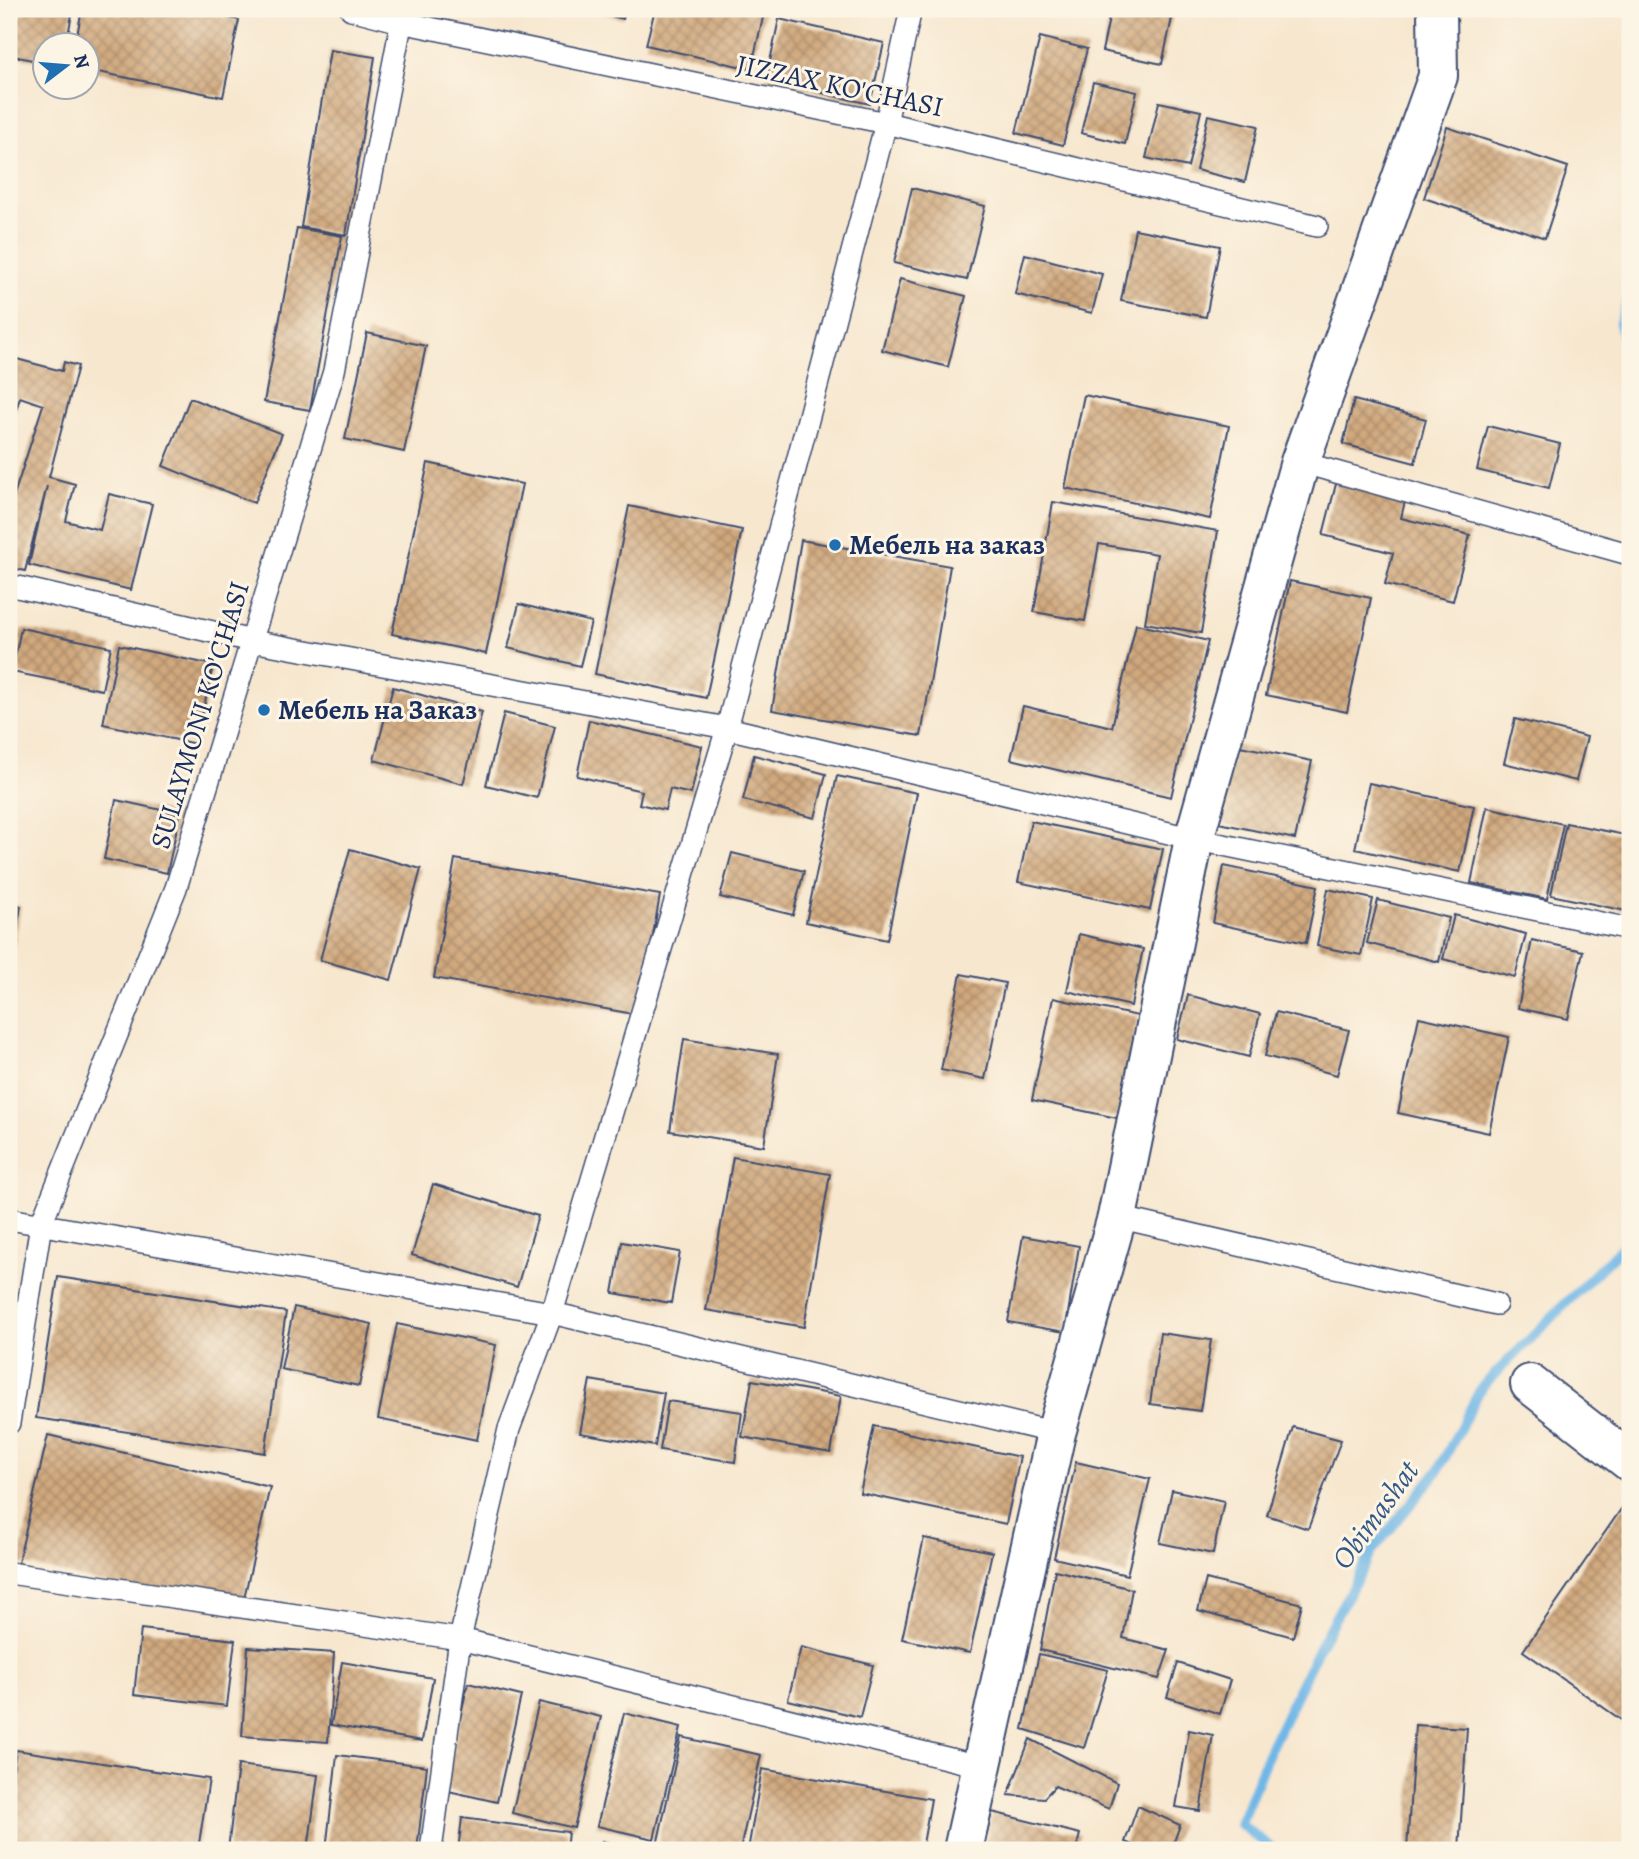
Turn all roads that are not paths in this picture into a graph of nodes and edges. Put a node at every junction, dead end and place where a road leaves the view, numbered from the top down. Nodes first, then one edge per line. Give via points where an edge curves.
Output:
1 (351, 9) edge
2 (911, 9) edge
3 (1437, 9) edge
4 (402, 16) edge
5 (886, 123) junction
6 (1317, 226) dead end
7 (1300, 462) junction
8 (1625, 553) dead end
9 (9, 585) edge
10 (252, 641) junction
11 (727, 728) junction
12 (1194, 839) junction
13 (1630, 929) edge
14 (1117, 1217) junction
15 (9, 1219) edge
16 (41, 1224) junction
17 (1496, 1304) dead end
18 (552, 1313) junction
19 (1530, 1384) dead end
20 (9, 1423) edge
21 (1056, 1433) junction
22 (1630, 1462) edge
23 (9, 1573) edge
24 (460, 1639) junction
25 (983, 1767) junction
26 (431, 1850) edge
27 (962, 1850) edge

1 - 4 lane, JIZZAX KO'CHASI
2 - 5 lane
3 - 7 street via 1438,76
4 - 5 lane, JIZZAX KO'CHASI
4 - 10 lane, SULAYMONI KO'CHASI via 334,371
5 - 6 lane, JIZZAX KO'CHASI
5 - 11 lane
7 - 8 lane
7 - 12 street
9 - 10 lane
10 - 11 lane
10 - 16 lane, SULAYMONI KO'CHASI via 176,888
11 - 12 lane
11 - 18 lane
12 - 13 lane
12 - 14 street
14 - 17 lane
14 - 21 street
15 - 16 lane
16 - 18 lane
16 - 20 lane, SULAYMONI KO'CHASI
18 - 21 lane
18 - 24 lane via 509,1429
19 - 22 street
21 - 25 street
23 - 24 lane
24 - 25 lane
24 - 26 lane
25 - 27 street

